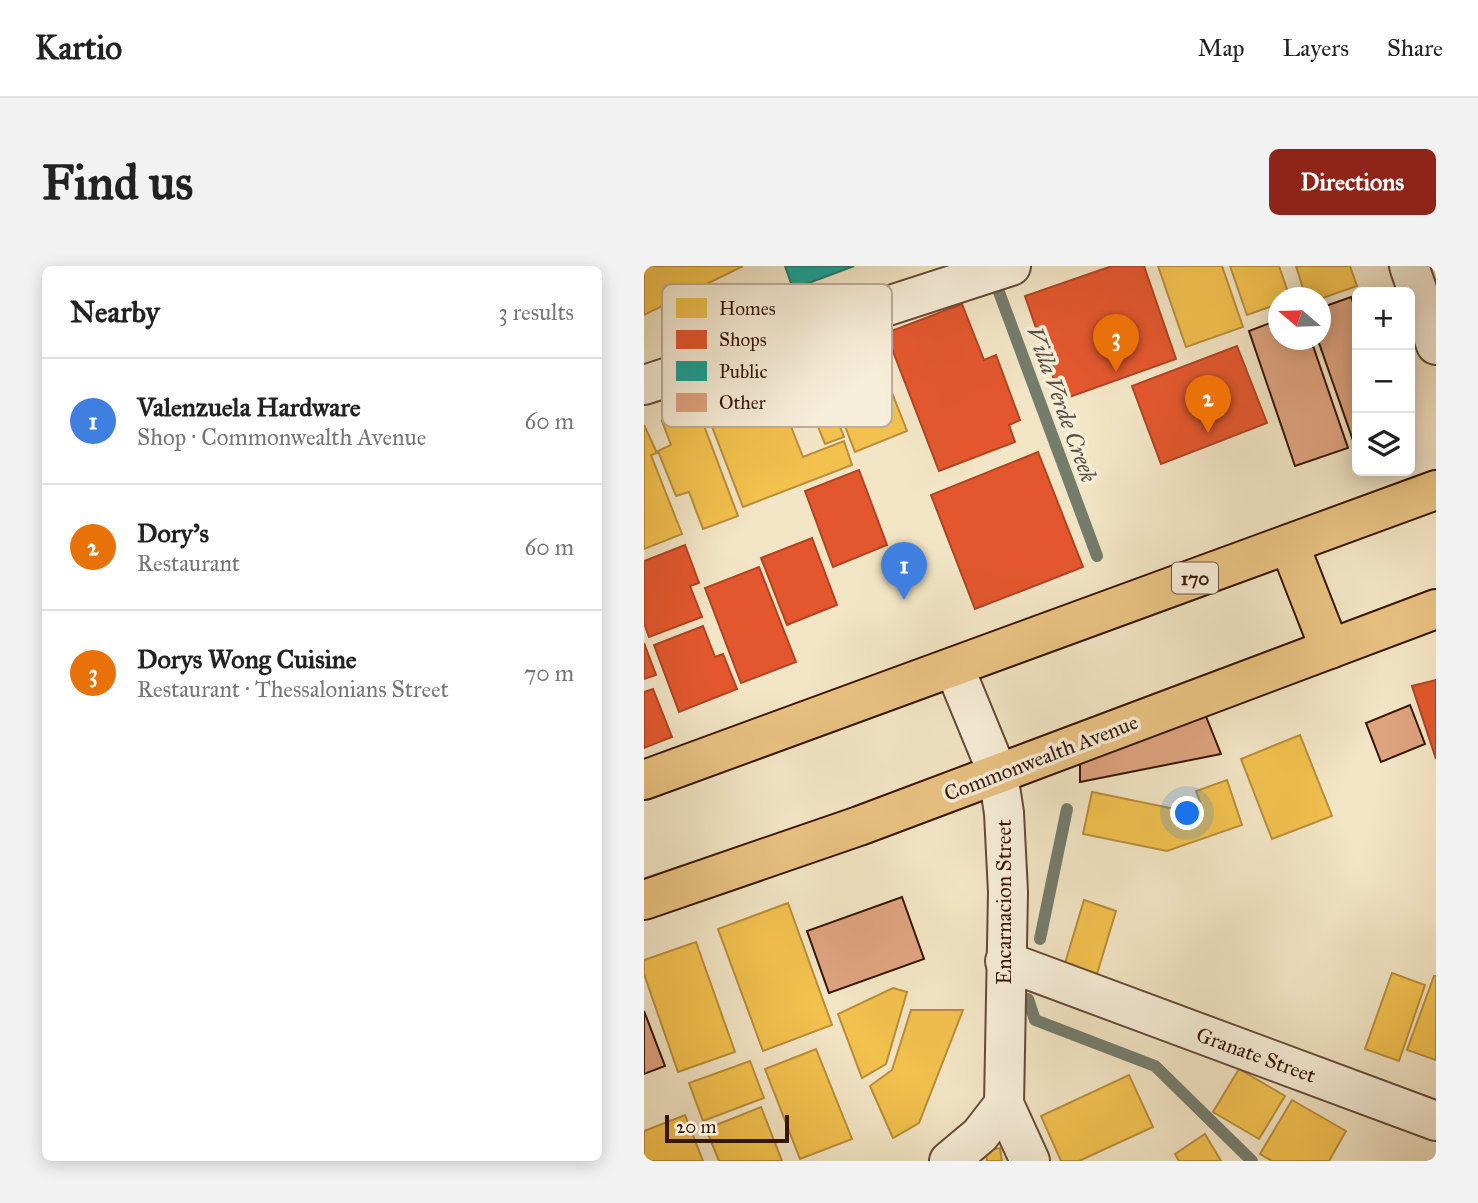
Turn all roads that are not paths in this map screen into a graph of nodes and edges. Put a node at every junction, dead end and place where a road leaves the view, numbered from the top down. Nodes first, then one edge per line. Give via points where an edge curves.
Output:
1 (1010, 266) edge
2 (1409, 266) edge
3 (892, 305) edge
4 (1436, 345) edge
5 (662, 379) edge
6 (644, 385) edge
7 (1436, 490) edge
8 (1289, 544) junction
9 (1436, 609) edge
10 (1329, 649) junction
11 (954, 667) junction
12 (998, 774) junction
13 (644, 780) edge
14 (644, 901) edge
15 (1005, 961) junction
16 (1004, 1104) junction
17 (1436, 1121) edge
18 (949, 1161) edge
19 (1030, 1161) edge

1 - 3 street
2 - 4 street
5 - 6 street
7 - 8 main road, 170
8 - 10 main road
8 - 11 main road, 170
9 - 10 main road, Commonwealth Avenue
10 - 12 main road, Commonwealth Avenue
11 - 12 street, Encarnacion Street
11 - 13 main road, 170
12 - 14 main road, Commonwealth Avenue
12 - 15 street, Encarnacion Street via 1007,849
15 - 16 street, Encarnacion Street
15 - 17 street, Granate Street
16 - 18 street via 980,1135
16 - 19 street

